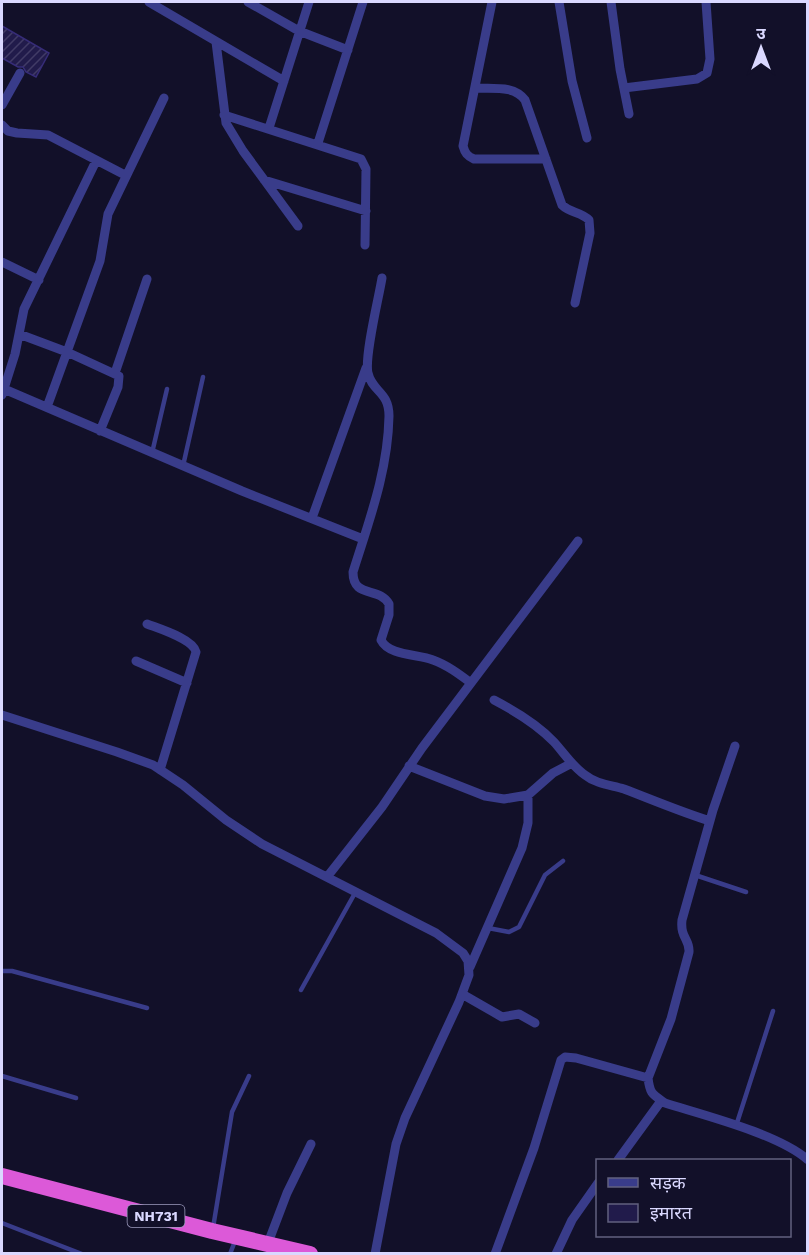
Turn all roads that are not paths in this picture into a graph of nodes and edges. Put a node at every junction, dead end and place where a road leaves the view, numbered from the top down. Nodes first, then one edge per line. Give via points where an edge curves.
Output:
1 (149, 2) edge
2 (309, 2) edge
3 (363, 2) edge
4 (492, 2) edge
5 (559, 2) edge
6 (611, 2) edge
7 (706, 2) edge
8 (253, 3) edge
9 (299, 31) junction
10 (216, 42) junction
11 (348, 50) junction
12 (20, 73) dead end
13 (284, 81) junction
14 (476, 88) junction
15 (624, 88) junction
16 (164, 98) dead end
17 (2, 105) edge
18 (629, 114) dead end
19 (224, 115) junction
20 (2, 125) edge
21 (269, 128) junction
22 (587, 138) dead end
23 (318, 143) junction
24 (546, 159) junction
25 (96, 161) junction
26 (125, 175) junction
27 (264, 180) junction
28 (366, 211) junction
29 (298, 226) dead end
30 (365, 245) dead end
31 (2, 262) edge
32 (382, 278) dead end
33 (147, 279) dead end
34 (39, 280) junction
35 (575, 303) dead end
36 (19, 333) junction
37 (67, 352) junction
38 (2, 360) edge
39 (11, 365) junction
40 (367, 365) junction
41 (115, 373) junction
42 (203, 378) dead end
43 (167, 389) dead end
44 (3, 392) edge
45 (47, 406) junction
46 (100, 431) junction
47 (152, 453) junction
48 (183, 466) junction
49 (312, 518) junction
50 (363, 539) junction
51 (578, 541) dead end
52 (147, 624) dead end
53 (136, 661) dead end
54 (187, 683) junction
55 (471, 683) junction
56 (494, 700) dead end
57 (2, 715) edge
58 (735, 746) dead end
59 (572, 764) junction
60 (409, 766) junction
61 (160, 770) junction
62 (528, 795) junction
63 (711, 821) junction
64 (563, 861) dead end
65 (695, 875) junction
66 (327, 877) junction
67 (356, 891) junction
68 (746, 892) dead end
69 (488, 928) junction
70 (470, 967) junction
71 (2, 971) edge
72 (301, 990) dead end
73 (462, 994) junction
74 (147, 1008) dead end
75 (773, 1011) dead end
76 (535, 1023) dead end
77 (2, 1076) edge
78 (249, 1076) dead end
79 (648, 1077) junction
80 (76, 1098) dead end
81 (661, 1101) junction
82 (736, 1126) junction
83 (311, 1144) dead end
84 (619, 1159) edge
85 (807, 1160) edge
86 (2, 1176) edge
87 (596, 1185) edge
88 (2, 1223) edge
89 (212, 1231) junction
90 (238, 1236) junction
91 (268, 1243) junction
92 (82, 1254) edge
93 (230, 1254) edge
94 (310, 1254) edge
95 (375, 1254) edge
96 (495, 1254) edge
97 (556, 1254) edge

1 - 10 street
2 - 9 street
3 - 11 street
4 - 14 street
5 - 22 street via 574,90
6 - 15 street
7 - 15 street via 710,59 707,74 697,79
8 - 9 street
9 - 11 street
9 - 13 street
10 - 13 street
10 - 19 street
11 - 23 street
12 - 17 street
13 - 21 street
14 - 24 street via 511,89 521,94
14 - 24 street via 463,146 466,154 474,159
15 - 18 street
16 - 26 street
19 - 21 street
19 - 27 street via 231,134
20 - 25 street via 16,133 48,135
21 - 23 street
23 - 28 street via 364,162
24 - 35 street via 562,205 590,220
25 - 26 street
25 - 34 street
26 - 37 street via 108,214 100,261
27 - 28 street
27 - 29 street
28 - 30 street
31 - 34 street
32 - 40 street
33 - 41 street
34 - 36 street via 24,309
36 - 37 street
36 - 39 street
37 - 41 street
37 - 45 street
38 - 39 street
39 - 44 street
40 - 49 street
40 - 50 street via 371,381 388,402 388,416 386,459
41 - 46 street via 120,381
42 - 48 lane
43 - 47 lane
44 - 45 street
45 - 46 street
46 - 47 street
47 - 48 street
48 - 49 street
49 - 50 street
50 - 55 street via 353,579 359,588 389,604 381,640 384,646 433,659
51 - 55 street
52 - 54 street via 195,648
53 - 54 street
54 - 61 street
55 - 60 street
56 - 59 street via 539,728
57 - 61 street via 139,759
58 - 63 street
59 - 62 street via 553,773
59 - 63 street via 600,783
60 - 62 street via 485,796 504,799
60 - 66 street
61 - 66 street via 246,835
62 - 69 street via 528,823 522,848
63 - 65 street
64 - 69 lane via 545,875 519,927 509,932
65 - 68 lane
65 - 79 street via 682,928 689,947 686,967
66 - 67 street
67 - 70 street via 456,946
67 - 72 lane
69 - 70 street
70 - 73 street
71 - 74 lane
73 - 76 street via 502,1017 519,1014
73 - 95 street via 396,1144
75 - 82 lane
77 - 80 lane
78 - 89 lane via 232,1112
79 - 81 street via 650,1092
79 - 96 street via 576,1058 561,1060
81 - 82 street
81 - 84 street
82 - 85 street
83 - 91 street
86 - 89 highway, NH731
87 - 97 street via 572,1220
88 - 92 lane
89 - 90 highway, NH731
90 - 91 highway, NH731
90 - 93 lane
91 - 94 highway, NH731

